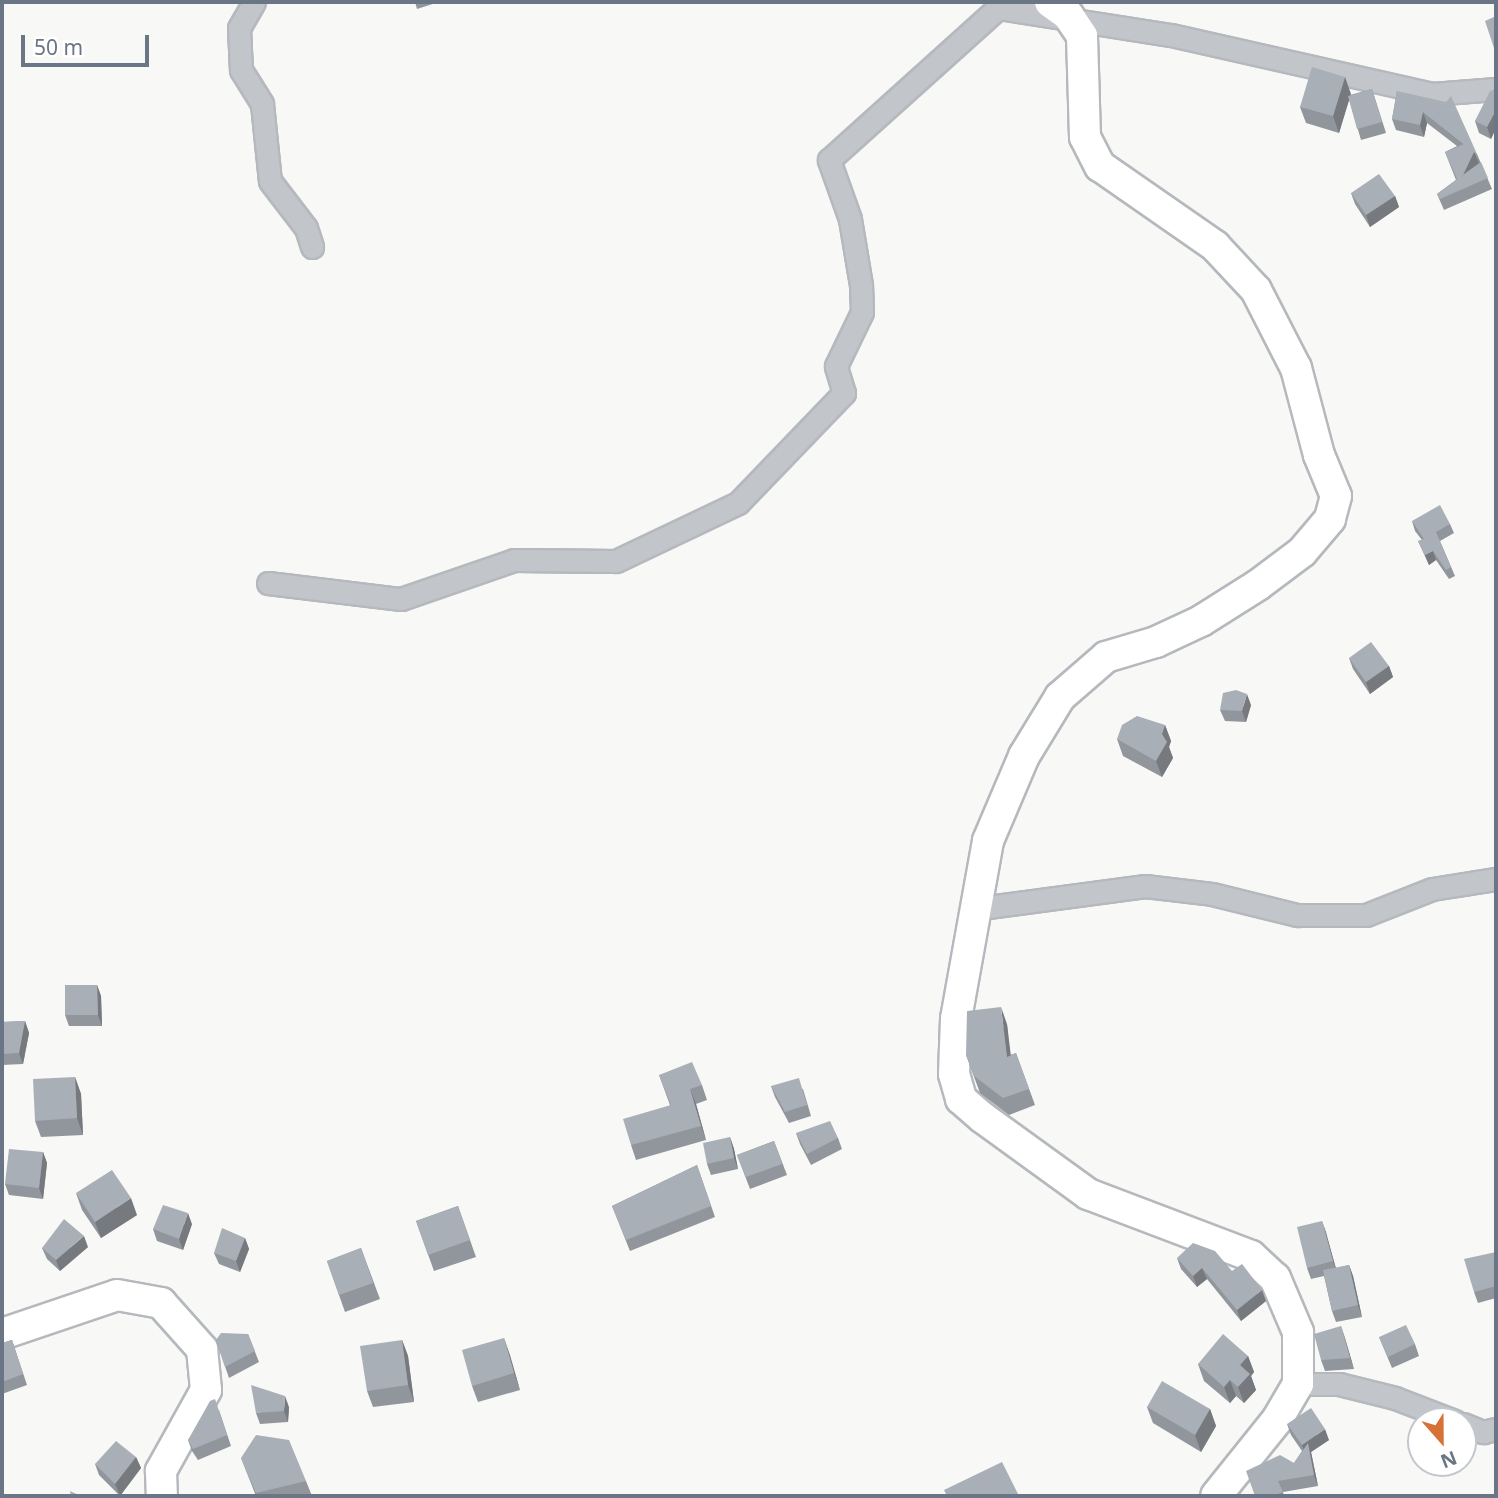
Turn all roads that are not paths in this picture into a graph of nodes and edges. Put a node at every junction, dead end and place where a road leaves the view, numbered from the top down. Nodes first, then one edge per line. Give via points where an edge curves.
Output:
1 (254, 2) edge
2 (1050, 2) edge
3 (1073, 23) junction
4 (1496, 89) edge
5 (312, 247) dead end
6 (268, 583) dead end
7 (1496, 878) edge
8 (973, 909) junction
9 (2, 1334) edge
10 (1298, 1384) junction
11 (1415, 1407) edge
12 (1496, 1429) edge
13 (1477, 1430) edge
14 (162, 1496) edge
15 (1216, 1496) edge

1 - 5 street via 239,28 241,69 262,104 270,181 306,229
2 - 3 street
3 - 4 street via 1171,35 1432,94
3 - 6 street via 998,8 829,160 850,219 861,285 862,312 836,366 844,393 738,503 616,561 514,560 401,599
3 - 8 street via 1082,36 1085,136 1100,166 1215,246 1256,290 1297,368 1319,455 1336,496 1330,519 1302,552 1258,585 1190,626 1107,657 1060,697 1024,756 988,841
7 - 8 street via 1432,889 1366,915 1297,915 1212,894 1145,886
8 - 10 street via 956,1019 954,1074 961,1099 1027,1153 1088,1194 1251,1256 1275,1278 1289,1306 1298,1332
9 - 14 street via 117,1295 161,1303 202,1349 206,1390 162,1471
10 - 11 street via 1339,1384
10 - 15 street via 1277,1420
12 - 13 street

